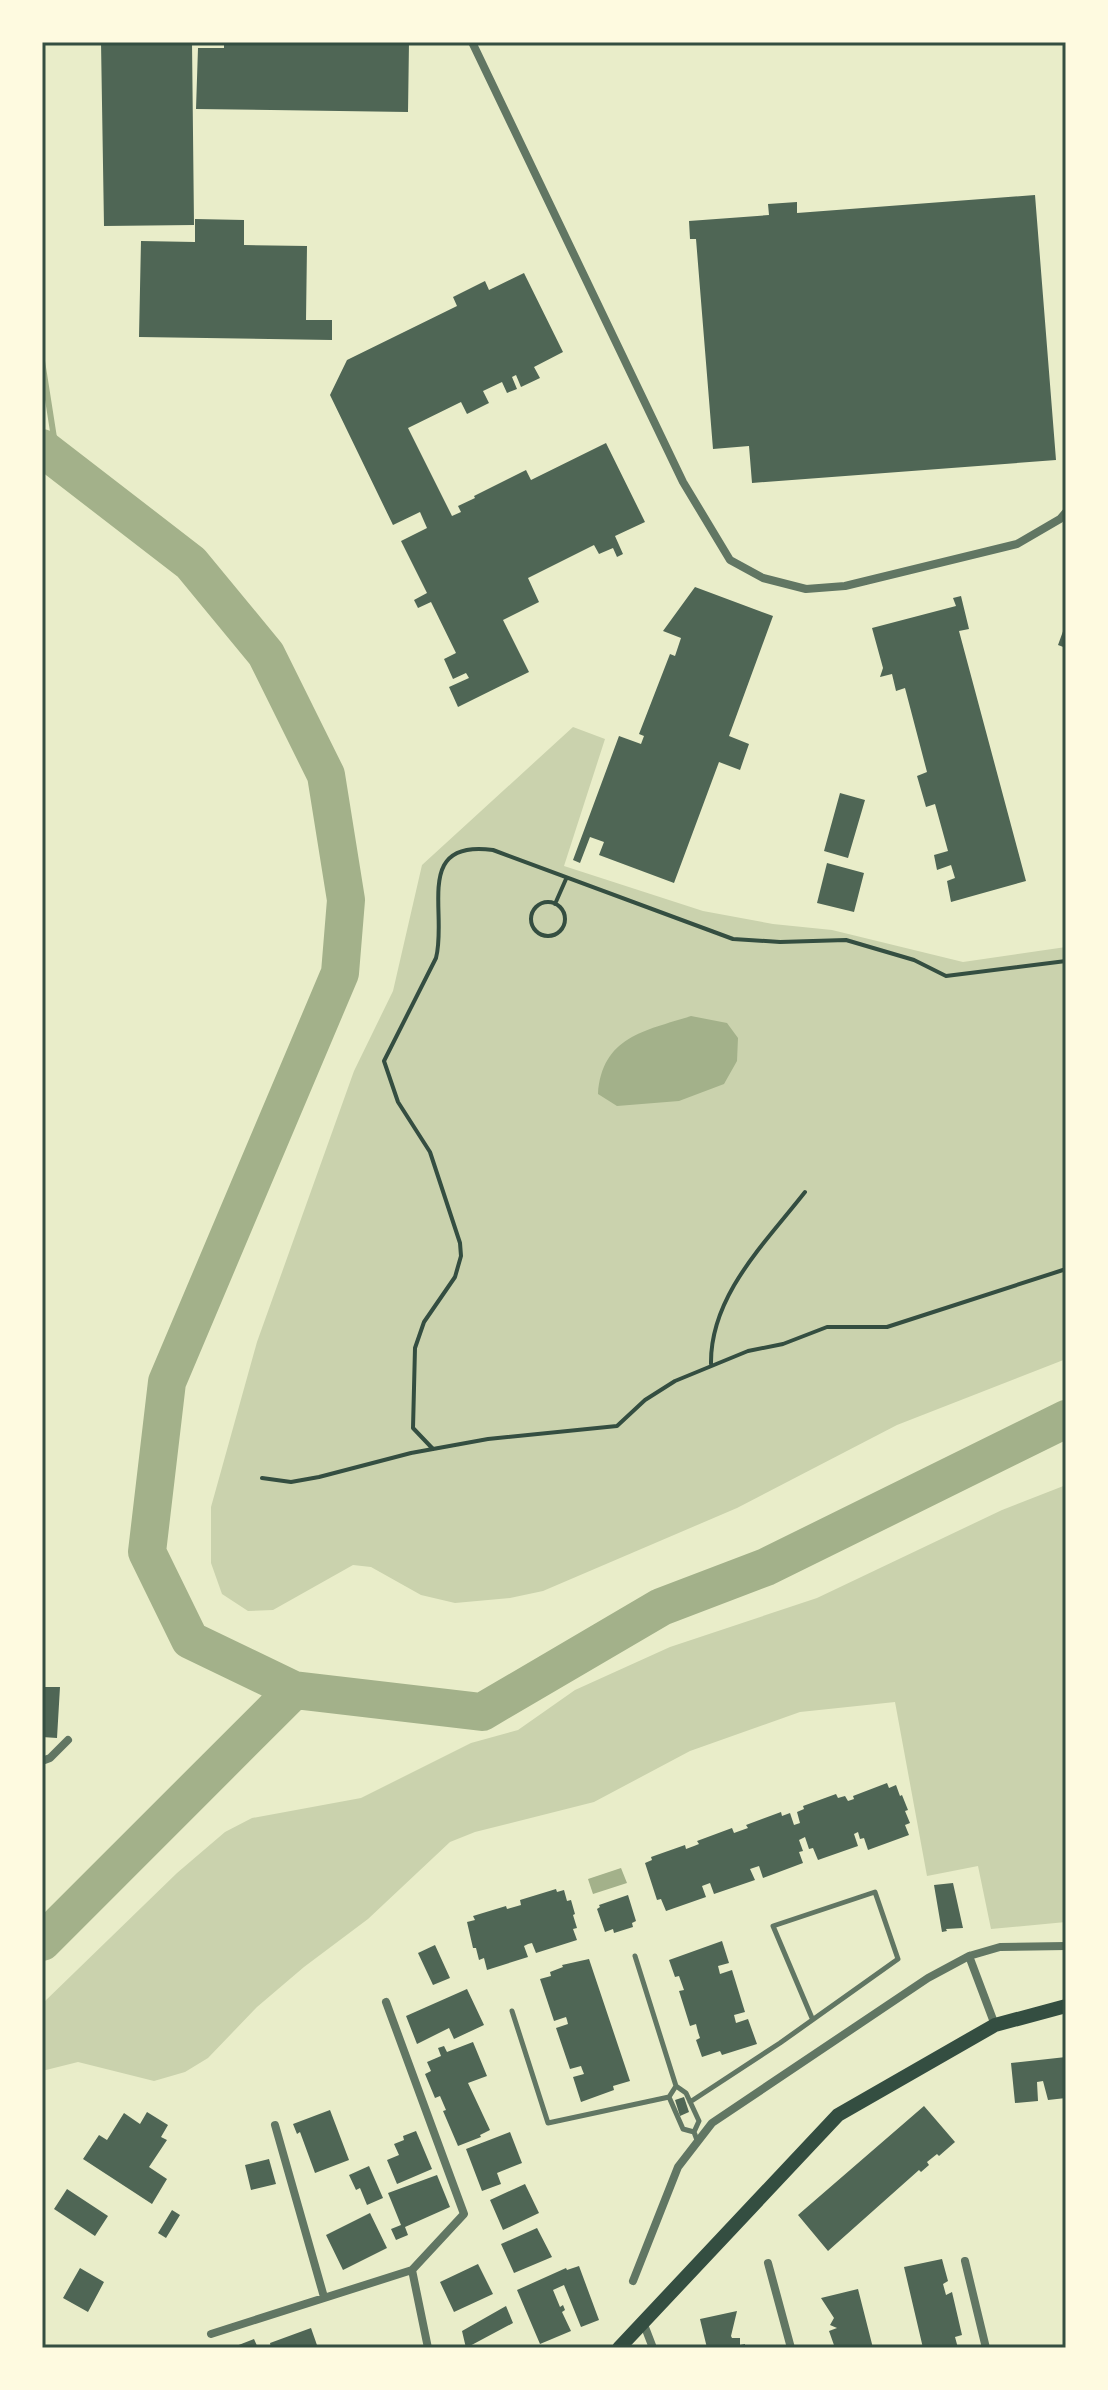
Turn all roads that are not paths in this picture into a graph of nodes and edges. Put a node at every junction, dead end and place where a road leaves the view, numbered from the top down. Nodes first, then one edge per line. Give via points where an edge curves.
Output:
1 (472, 42) edge
2 (1066, 512) edge
3 (68, 1740) dead end
4 (42, 1761) edge
5 (1066, 1946) edge
6 (635, 1956) dead end
7 (969, 1956) junction
8 (386, 2002) dead end
9 (1066, 2006) edge
10 (512, 2011) dead end
11 (812, 2018) junction
12 (995, 2025) junction
13 (676, 2086) junction
14 (669, 2097) junction
15 (690, 2102) junction
16 (275, 2125) dead end
17 (695, 2136) junction
18 (965, 2261) dead end
19 (768, 2263) dead end
20 (412, 2270) junction
21 (633, 2281) dead end
22 (324, 2297) junction
23 (643, 2322) junction
24 (211, 2334) dead end
25 (428, 2348) edge
26 (619, 2348) edge
27 (653, 2348) edge
28 (791, 2348) edge
29 (986, 2348) edge

1 - 2 street via 683,482 730,560 763,578 806,589 845,586 1017,544
3 - 4 street
5 - 7 street via 1000,1947
6 - 13 lane
7 - 12 street
7 - 17 street via 928,1978
8 - 20 street via 464,2214
9 - 12 main road
10 - 14 lane via 548,2123
11 - 11 lane via 898,1959 875,1892 773,1926
11 - 15 lane
12 - 23 main road via 838,2115
13 - 14 lane
13 - 15 lane
14 - 17 lane via 683,2129
15 - 17 lane via 699,2121
16 - 22 street
17 - 21 street
18 - 29 street
19 - 28 street
20 - 22 street
20 - 25 street
22 - 24 street
23 - 26 main road
23 - 27 street

